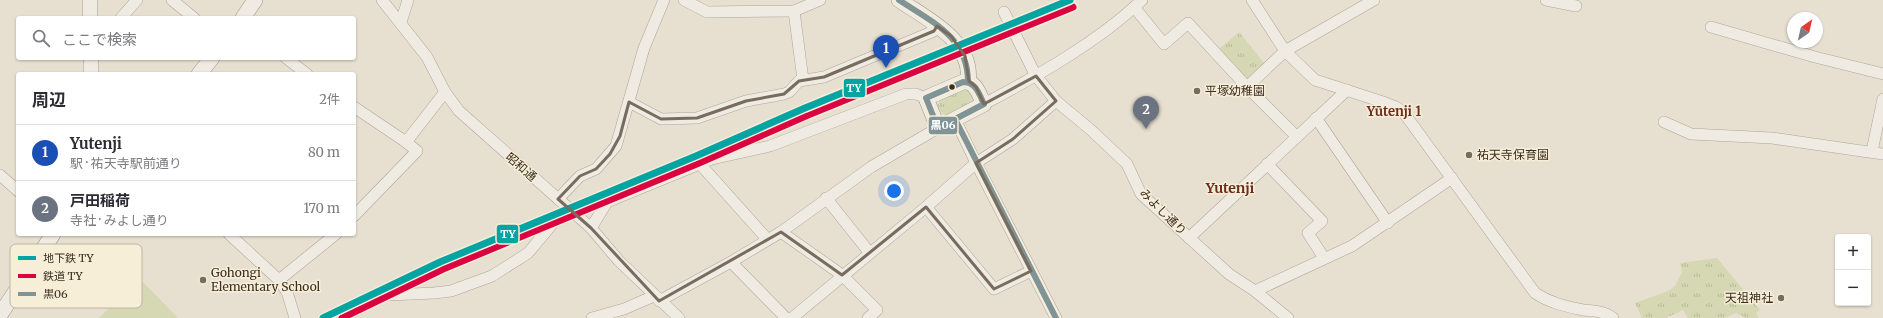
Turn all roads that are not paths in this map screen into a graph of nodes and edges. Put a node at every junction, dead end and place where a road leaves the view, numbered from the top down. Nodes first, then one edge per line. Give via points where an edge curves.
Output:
1 (90, 0) edge
2 (137, 0) edge
3 (172, 0) edge
4 (255, 0) edge
5 (382, 0) edge
6 (408, 0) edge
7 (664, 0) edge
8 (684, 0) edge
9 (733, 0) edge
10 (820, 0) edge
11 (899, 0) edge
12 (1252, 0) edge
13 (1374, 0) edge
14 (1546, 0) edge
15 (1138, 4) edge
16 (1576, 6) dead end
17 (730, 11) junction
18 (794, 11) junction
19 (1004, 12) dead end
20 (90, 16) edge
21 (123, 16) edge
22 (192, 16) edge
23 (244, 16) edge
24 (401, 22) junction
25 (937, 26) junction
26 (1711, 27) dead end
27 (1285, 51) junction
28 (91, 60) edge
29 (210, 60) edge
30 (289, 60) edge
31 (91, 72) edge
32 (201, 72) edge
33 (304, 72) edge
34 (1883, 74) edge
35 (1036, 76) junction
36 (803, 80) junction
37 (968, 82) junction
38 (1247, 87) junction
39 (1347, 90) junction
40 (445, 92) junction
41 (926, 98) junction
42 (1883, 99) edge
43 (1056, 101) junction
44 (629, 102) junction
45 (984, 104) junction
46 (356, 108) edge
47 (1316, 118) junction
48 (955, 119) junction
49 (1664, 122) dead end
50 (938, 128) junction
51 (1297, 137) junction
52 (406, 142) junction
53 (1872, 151) junction
54 (1883, 154) edge
55 (976, 163) junction
56 (700, 164) junction
57 (1267, 164) junction
58 (0, 175) edge
59 (1452, 178) junction
60 (16, 189) edge
61 (826, 198) junction
62 (558, 199) junction
63 (926, 207) junction
64 (574, 213) junction
65 (356, 214) edge
66 (1388, 223) junction
67 (592, 228) junction
68 (781, 232) junction
69 (232, 236) edge
70 (334, 236) edge
71 (1189, 238) junction
72 (768, 240) junction
73 (869, 252) junction
74 (1324, 258) junction
75 (732, 262) junction
76 (1031, 271) junction
77 (842, 275) junction
78 (279, 280) junction
79 (1255, 291) junction
80 (657, 299) junction
81 (10, 300) edge
82 (0, 315) edge
83 (1610, 316) edge
84 (1283, 317) edge
85 (295, 318) edge
86 (342, 318) edge
87 (592, 318) edge
88 (679, 318) edge
89 (786, 318) edge
90 (792, 318) edge
91 (868, 318) edge
92 (1056, 318) edge

1 - 20 street
2 - 21 street
3 - 22 street
4 - 23 street
5 - 24 street, 昭和通
6 - 24 street
7 - 44 street via 644,48
8 - 17 street via 707,12
9 - 17 street
10 - 18 street
11 - 25 street
12 - 27 street
13 - 27 street
14 - 16 street
15 - 35 street
15 - 38 street via 1164,44 1188,23
17 - 18 street
18 - 36 street
19 - 35 street, みよし通り
24 - 40 street, 昭和通 via 426,57
25 - 36 street via 934,30 824,77
25 - 37 street via 951,36 965,56 969,69
26 - 34 street
27 - 38 street
27 - 39 street via 1315,80
28 - 31 street
29 - 32 street
30 - 33 street
35 - 43 street, みよし通り
35 - 45 street
36 - 44 street via 799,80 784,94 746,101 697,118 661,120
37 - 41 street
37 - 45 street via 976,87
38 - 51 street
39 - 47 street
39 - 59 street via 1391,105 1404,113
40 - 52 street
40 - 62 street, 昭和通 via 475,127
41 - 50 street
41 - 56 street via 906,94 770,146
42 - 53 street
43 - 55 street via 1013,139
43 - 71 street, みよし通り via 1127,164 1141,194
44 - 62 street via 620,136 610,154 596,169 580,176
45 - 48 street
46 - 52 street
47 - 51 street
47 - 66 street
48 - 50 street
48 - 55 street
49 - 53 street via 1691,134 1772,138
50 - 61 street via 871,166
51 - 57 street
52 - 65 street via 417,151
53 - 54 street
55 - 63 street
55 - 76 street
56 - 67 street via 607,202
56 - 72 street
57 - 71 street
57 - 74 street via 1322,221 1308,233
58 - 60 street
59 - 66 street
59 - 83 street via 1535,293 1546,301
61 - 68 street
61 - 73 street
62 - 64 street, 昭和通
63 - 73 street
63 - 76 street via 994,289
64 - 67 street, 昭和通
64 - 86 street via 554,222 528,253 492,276 451,291 380,297
66 - 74 street via 1352,246
67 - 80 street, 昭和通 via 619,261
68 - 72 street
68 - 77 street
69 - 78 street
70 - 78 street
71 - 79 street, みよし通り via 1229,274
72 - 75 street
73 - 77 street
74 - 79 street
75 - 80 street
75 - 89 street
76 - 92 street
77 - 90 street
77 - 91 street via 877,310
78 - 85 street via 287,292
79 - 84 street, みよし通り
80 - 87 street
80 - 88 street, 昭和通
81 - 82 street

